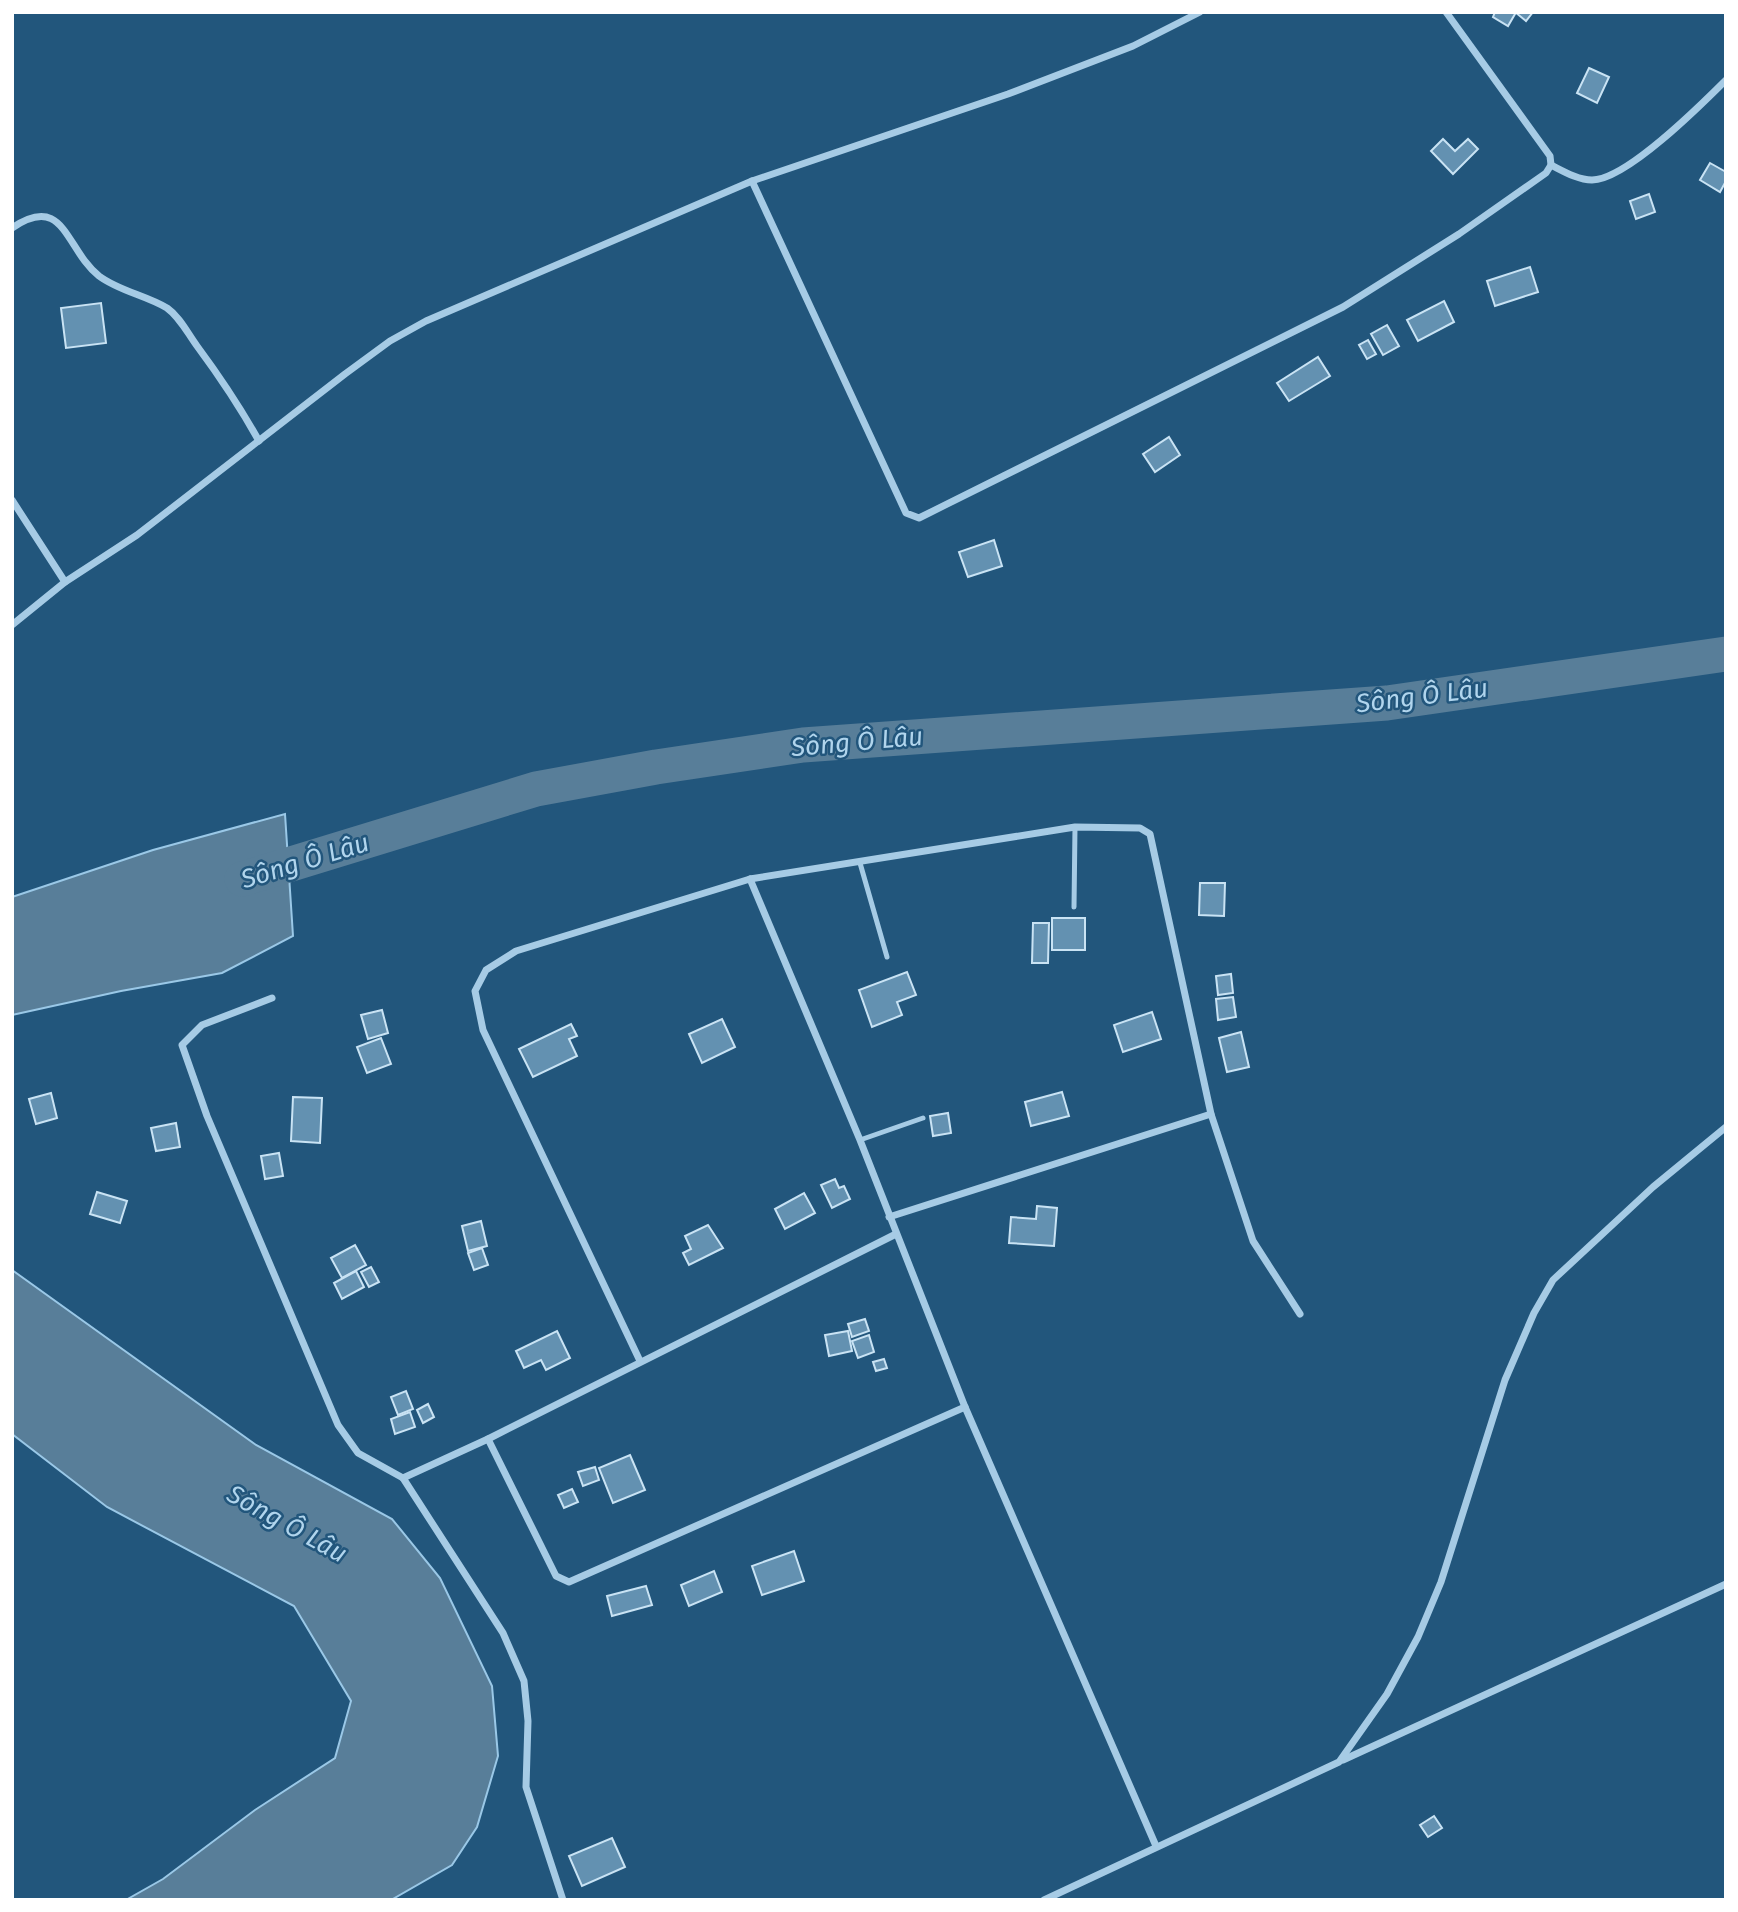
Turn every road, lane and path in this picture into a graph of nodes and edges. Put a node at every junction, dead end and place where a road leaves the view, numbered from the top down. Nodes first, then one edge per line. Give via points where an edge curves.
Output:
1 (1199, 12) edge
2 (1446, 12) edge
3 (1726, 80) edge
4 (1551, 165) junction
5 (752, 181) junction
6 (12, 228) edge
7 (259, 441) junction
8 (12, 500) edge
9 (65, 582) junction
10 (12, 625) edge
11 (1075, 827) junction
12 (860, 863) junction
13 (750, 879) junction
14 (1074, 907) dead end
15 (887, 957) dead end
16 (272, 998) dead end
17 (1211, 1114) junction
18 (923, 1118) dead end
19 (1726, 1127) edge
20 (860, 1140) junction
21 (889, 1217) junction
22 (896, 1234) junction
23 (1300, 1314) dead end
24 (640, 1362) junction
25 (965, 1407) junction
26 (488, 1439) junction
27 (403, 1478) junction
28 (1726, 1584) edge
29 (1339, 1762) junction
30 (1156, 1846) junction
31 (563, 1900) edge
32 (1045, 1900) edge

1 - 5 street via 1133,46 1008,94
2 - 4 street via 1550,156
3 - 4 street via 1666,137 1601,178 1585,179
4 - 5 street via 1459,234 1343,307 919,518 906,513
5 - 7 street via 426,321 381,348
6 - 7 street via 33,216 48,215 99,276 170,311 230,388
7 - 9 street via 137,536
8 - 9 street
9 - 10 street
11 - 12 street
11 - 14 lane
11 - 17 street via 1140,828 1150,834
12 - 13 street
12 - 15 lane
13 - 20 street
13 - 24 street via 516,951 486,970 475,991 483,1030
16 - 27 street via 202,1025 182,1045 206,1116 338,1425 358,1453
17 - 21 street
17 - 23 street via 1253,1241
18 - 20 lane
19 - 29 street via 1553,1280 1505,1380 1441,1582 1418,1637 1387,1694
20 - 21 street
21 - 22 street
22 - 24 street
22 - 25 street
24 - 26 street
25 - 26 street via 569,1582 556,1576
25 - 30 street
26 - 27 street
27 - 31 street via 503,1633 524,1681 527,1787
28 - 29 street
29 - 30 street
30 - 32 street

